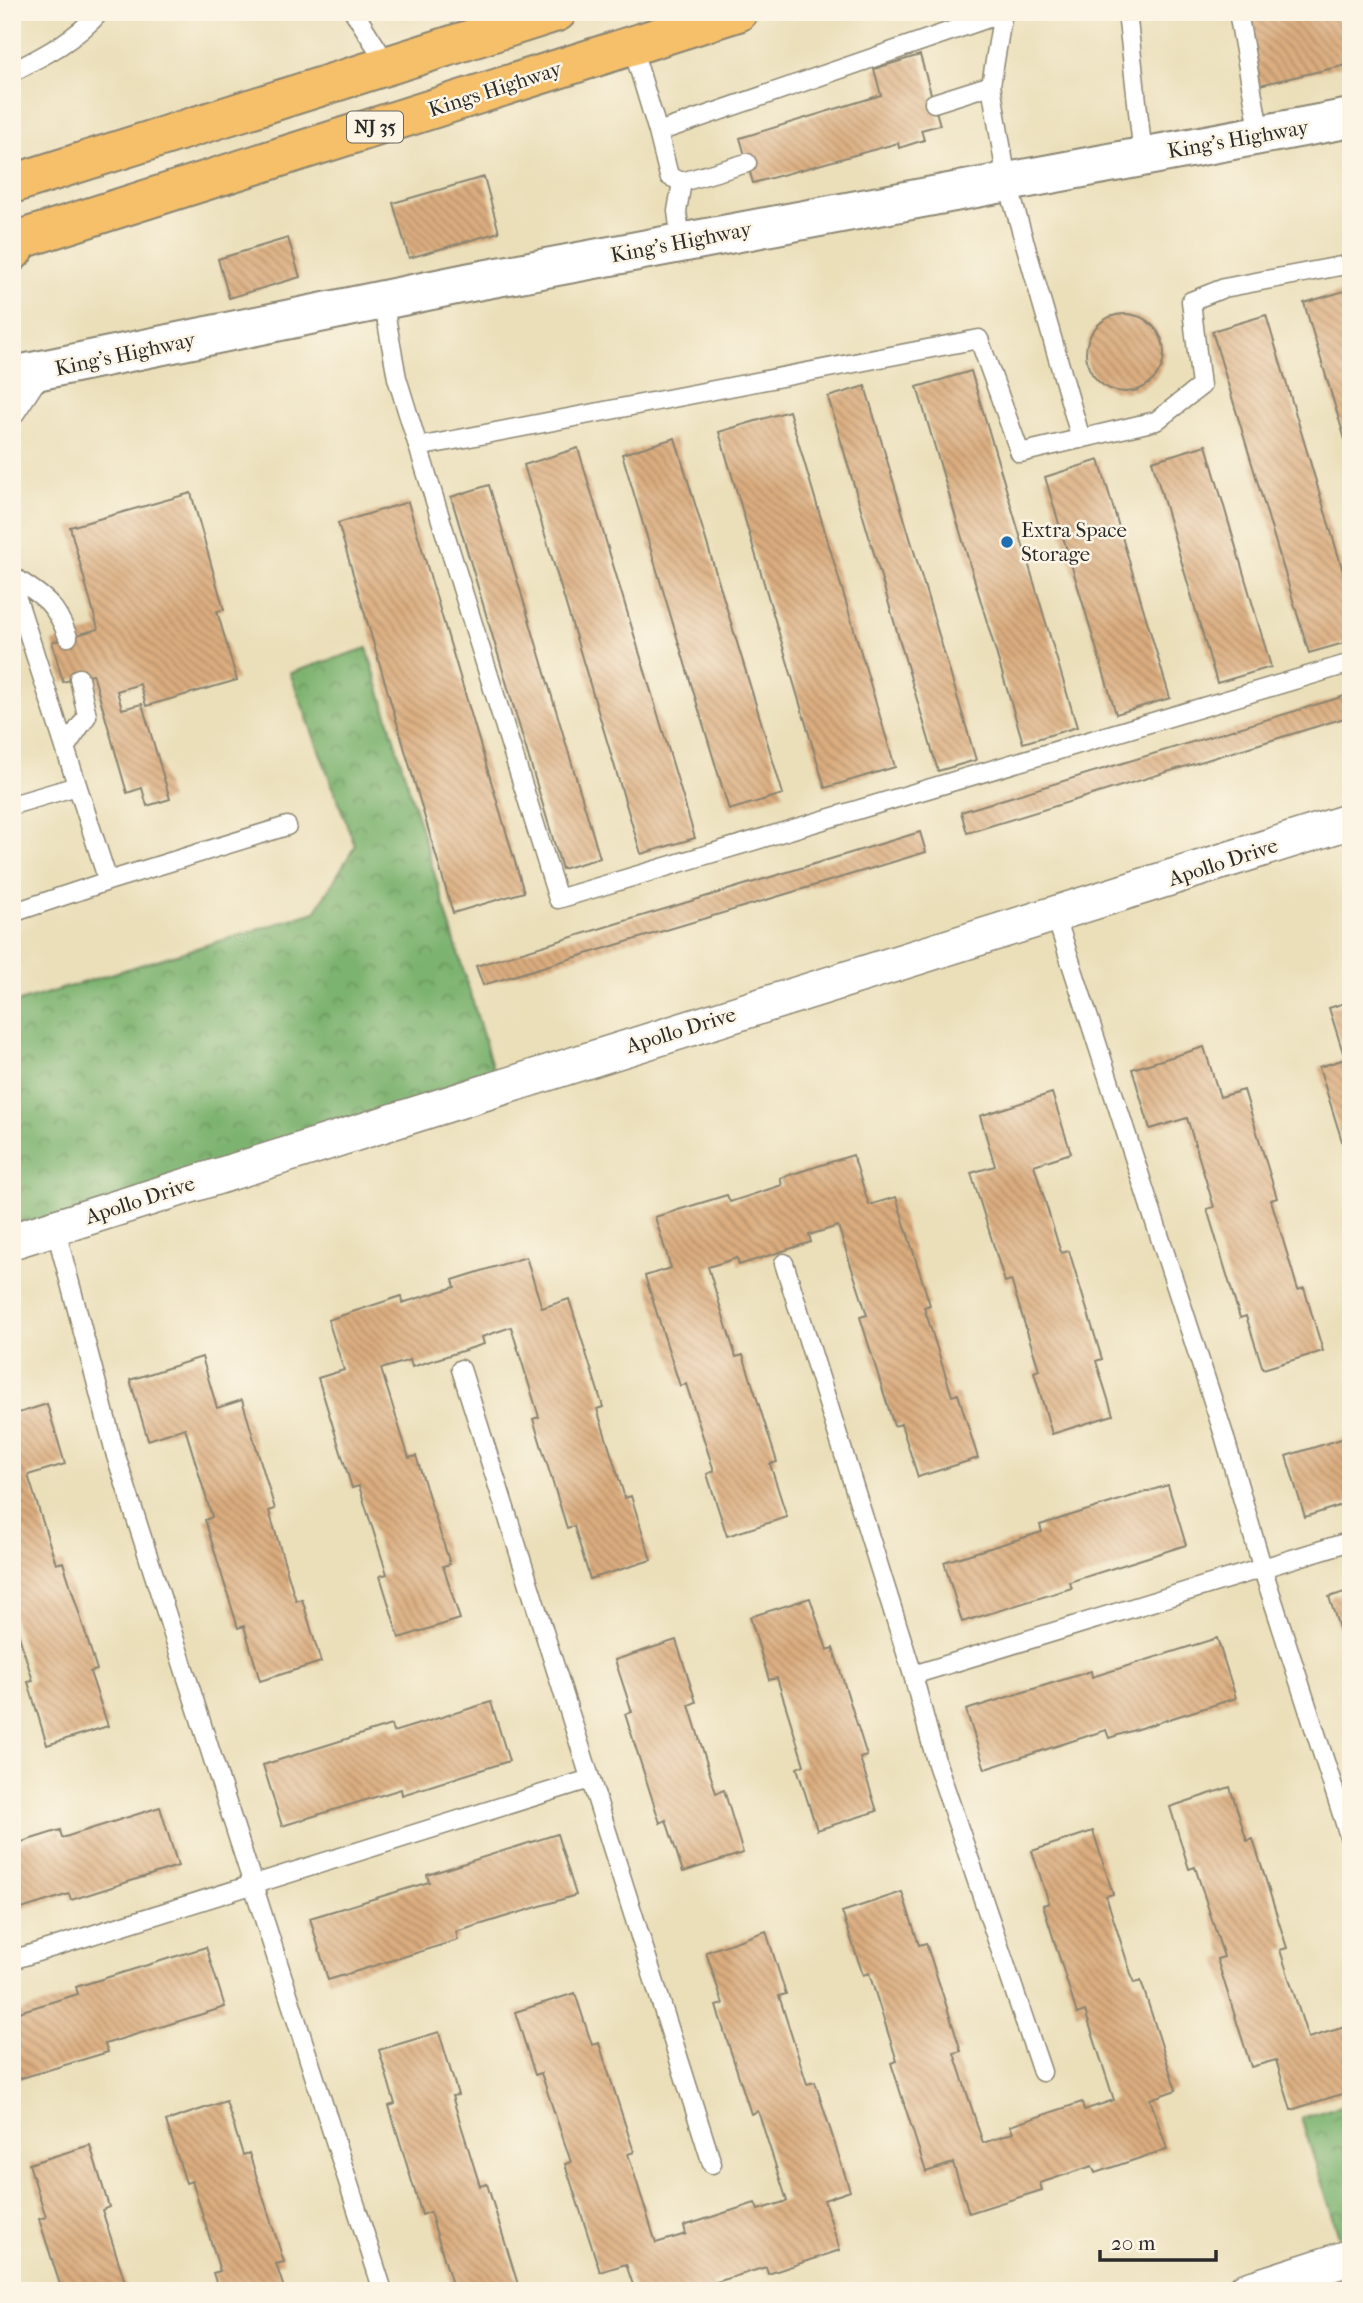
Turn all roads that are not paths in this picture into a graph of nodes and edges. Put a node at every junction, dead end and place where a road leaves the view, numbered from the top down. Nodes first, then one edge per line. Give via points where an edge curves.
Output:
1 (100, 12) edge
2 (354, 12) edge
3 (557, 12) edge
4 (738, 12) edge
5 (1127, 12) edge
6 (1238, 12) edge
7 (1003, 13) edge
8 (84, 21) edge
9 (632, 46) junction
10 (387, 64) junction
11 (12, 72) edge
12 (991, 85) junction
13 (934, 103) dead end
14 (1351, 118) edge
15 (658, 132) junction
16 (1260, 135) junction
17 (1143, 156) junction
18 (747, 163) dead end
19 (1007, 181) junction
20 (682, 182) junction
21 (12, 184) edge
22 (681, 242) junction
23 (16, 244) edge
24 (1351, 264) edge
25 (383, 300) junction
26 (28, 373) edge
27 (12, 418) edge
28 (1081, 439) junction
29 (418, 447) junction
30 (12, 576) edge
31 (12, 583) edge
32 (20, 634) edge
33 (68, 637) dead end
34 (1351, 663) edge
35 (79, 678) dead end
36 (65, 748) junction
37 (77, 786) junction
38 (12, 804) edge
39 (1351, 821) edge
40 (287, 826) dead end
41 (108, 881) junction
42 (12, 913) edge
43 (1056, 917) junction
44 (55, 1227) junction
45 (12, 1241) edge
46 (784, 1263) dead end
47 (461, 1369) dead end
48 (1351, 1541) edge
49 (1262, 1570) junction
50 (913, 1675) junction
51 (590, 1779) junction
52 (1351, 1842) edge
53 (252, 1884) junction
54 (12, 1960) edge
55 (1042, 2072) dead end
56 (712, 2164) dead end
57 (1351, 2257) edge
58 (383, 2291) edge
59 (1245, 2291) edge

1 - 8 lane
2 - 10 lane
3 - 10 main road
4 - 9 main road, Kings Highway / NJ 35
5 - 17 lane
6 - 16 lane
7 - 12 lane
7 - 15 lane
8 - 11 lane via 56,50
9 - 15 lane
9 - 23 main road, Kings Highway / NJ 35
10 - 21 main road
12 - 13 lane
12 - 19 lane
14 - 16 street, King's Highway
15 - 20 lane via 669,176
16 - 17 street, King's Highway
17 - 19 street, King's Highway
18 - 20 lane
19 - 22 street, King's Highway
19 - 28 lane
20 - 22 lane via 677,211
22 - 25 street, King's Highway
24 - 28 lane via 1224,288 1191,301 1201,386 1156,421
25 - 26 street, King's Highway
25 - 29 lane via 397,378
26 - 27 lane
28 - 29 lane via 1020,453 979,340
29 - 34 lane via 558,899
30 - 33 lane via 48,599
31 - 32 lane
32 - 36 lane
35 - 36 lane via 87,716
36 - 37 lane
37 - 38 lane
37 - 41 lane
39 - 43 street, Apollo Drive
40 - 41 lane
41 - 42 lane
43 - 44 street, Apollo Drive
43 - 49 lane via 1224,1435
44 - 45 street, Apollo Drive
44 - 53 lane via 116,1456
46 - 50 lane
47 - 51 lane
48 - 49 lane
49 - 50 lane
49 - 52 lane
50 - 55 lane via 936,1761
51 - 53 lane
51 - 56 lane
53 - 54 lane
53 - 58 lane
57 - 59 street

